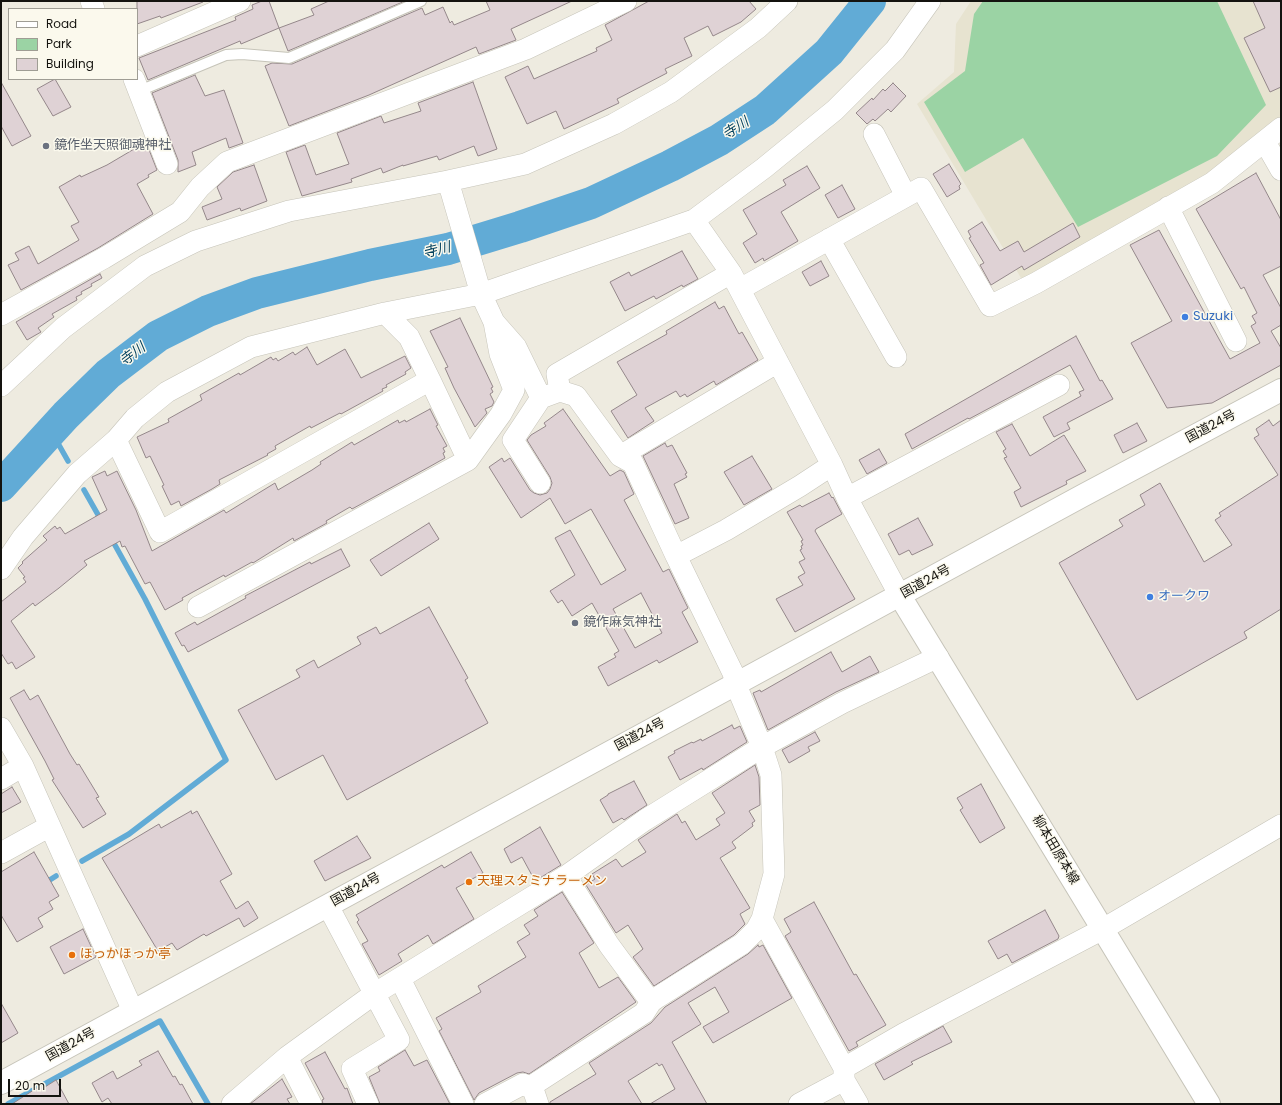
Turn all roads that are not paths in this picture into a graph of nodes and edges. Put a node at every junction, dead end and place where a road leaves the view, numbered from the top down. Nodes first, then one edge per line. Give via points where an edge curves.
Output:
1 (240, 1) edge
2 (421, 1) edge
3 (626, 1) edge
4 (787, 1) edge
5 (930, 1) edge
6 (138, 46) edge
7 (137, 85) edge
8 (1281, 128) edge
9 (874, 134) dead end
10 (1266, 142) junction
11 (167, 164) dead end
12 (1281, 170) edge
13 (449, 184) junction
14 (906, 196) junction
15 (1168, 207) junction
16 (694, 220) junction
17 (828, 239) junction
18 (736, 281) junction
19 (479, 290) junction
20 (385, 313) junction
21 (1, 315) edge
22 (494, 322) junction
23 (1236, 341) dead end
24 (896, 357) dead end
25 (778, 362) junction
26 (430, 380) junction
27 (1059, 385) dead end
28 (1, 386) edge
29 (1281, 390) edge
30 (551, 394) junction
31 (116, 440) junction
32 (620, 456) junction
33 (468, 460) junction
34 (832, 465) junction
35 (540, 483) dead end
36 (847, 498) junction
37 (676, 556) junction
38 (1, 569) edge
39 (900, 596) junction
40 (198, 607) dead end
41 (938, 657) junction
42 (736, 685) junction
43 (1, 728) edge
44 (762, 747) junction
45 (23, 766) junction
46 (1, 779) edge
47 (1281, 825) edge
48 (50, 826) junction
49 (1, 853) edge
50 (566, 876) junction
51 (328, 906) junction
52 (762, 919) junction
53 (1103, 929) junction
54 (400, 979) junction
55 (374, 994) junction
56 (651, 1002) junction
57 (133, 1011) junction
58 (287, 1057) junction
59 (844, 1074) junction
60 (1, 1083) edge
61 (536, 1096) edge
62 (232, 1104) edge
63 (311, 1104) edge
64 (368, 1104) edge
65 (462, 1104) edge
66 (484, 1104) edge
67 (799, 1104) edge
68 (858, 1104) edge
69 (1209, 1104) edge

1 - 6 street
2 - 7 lane via 289,58 226,55
3 - 21 street via 526,49 227,162 200,187 180,212
4 - 13 street via 758,28 671,92 614,124 525,164
5 - 16 street via 895,50 835,110 764,168
7 - 11 street
8 - 10 street
9 - 14 street
10 - 12 street
10 - 15 street via 1212,183
13 - 19 street
13 - 28 street via 289,211 196,241 145,266 63,328
14 - 15 street via 921,188 990,306 1036,283
14 - 17 street
15 - 23 street
16 - 18 street
16 - 19 street
17 - 18 street
17 - 24 street
18 - 25 street
18 - 30 street via 558,374
19 - 20 street
19 - 22 street
20 - 26 street via 409,337
20 - 31 street via 251,346 167,392 135,418
22 - 30 street
22 - 33 street via 500,354 514,390
25 - 32 street
25 - 34 street
26 - 31 street via 160,532
26 - 33 street
27 - 36 street
29 - 39 main road, 国道24号
30 - 32 street via 576,396
30 - 35 street via 513,440
31 - 38 street via 77,474 23,538
32 - 37 street via 634,463
33 - 40 street
34 - 36 street
34 - 37 street via 726,530
36 - 39 street
37 - 42 street via 733,673
39 - 41 main road, 柳本田原本線
39 - 42 main road, 国道24号
41 - 44 street via 842,703
41 - 53 main road, 柳本田原本線
42 - 44 street
42 - 51 main road, 国道24号
43 - 45 street
44 - 50 street via 645,820
44 - 52 street via 771,775 774,874
45 - 46 street
45 - 48 street
47 - 53 street
48 - 49 street
48 - 57 street
50 - 54 street
50 - 56 street via 609,944
51 - 55 street
51 - 57 main road, 国道24号
52 - 56 street via 756,930 742,944
52 - 59 street
53 - 59 street via 903,1034
53 - 69 main road, 柳本田原本線
54 - 55 street
54 - 65 street
55 - 58 street
55 - 64 street via 399,1040 352,1069
56 - 61 street via 644,1013 536,1083
57 - 60 main road, 国道24号
58 - 62 street
58 - 63 street
59 - 67 street
59 - 68 street
61 - 66 street via 523,1084

